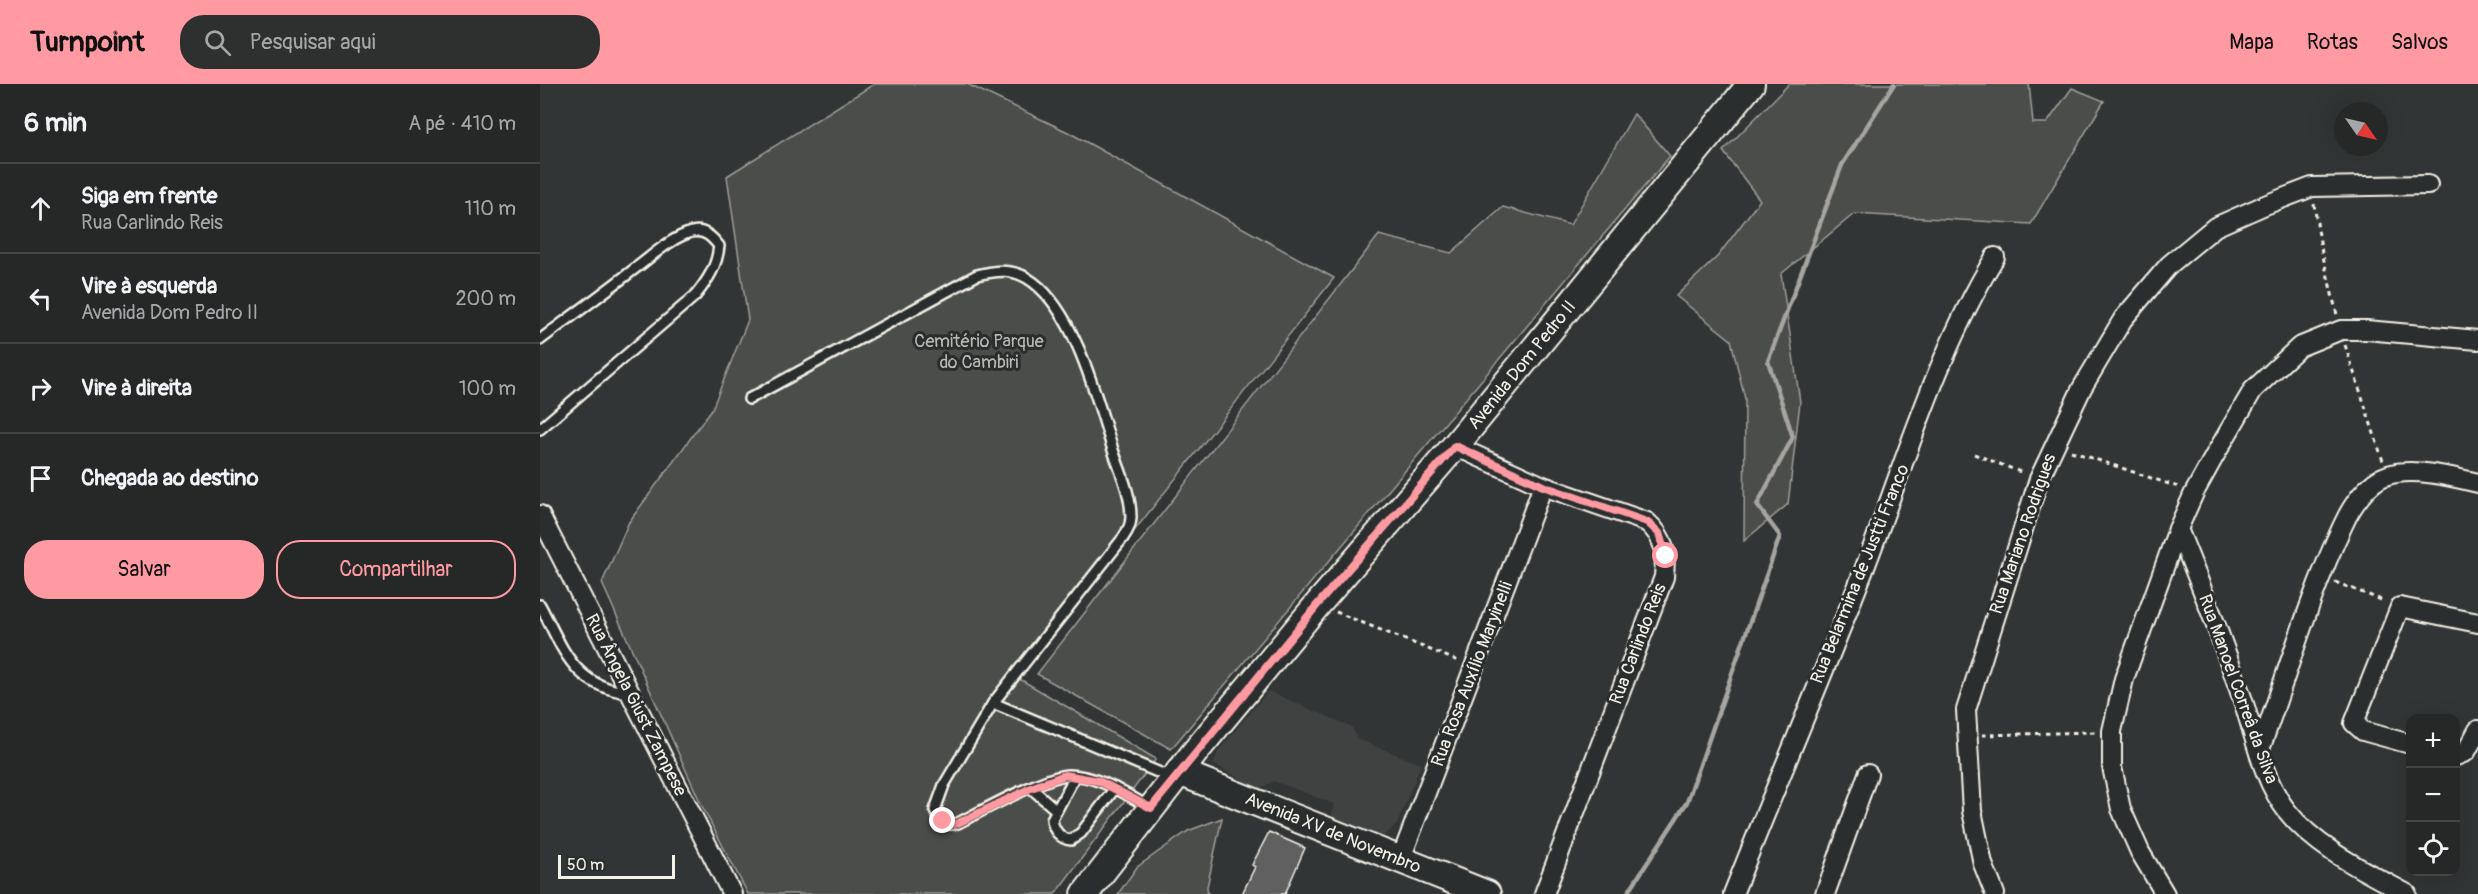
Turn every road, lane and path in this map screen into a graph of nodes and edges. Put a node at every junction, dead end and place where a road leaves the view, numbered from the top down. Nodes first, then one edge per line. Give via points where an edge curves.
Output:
1 (1751, 84) edge
2 (2428, 185) dead end
3 (2312, 188) junction
4 (1995, 257) dead end
5 (2341, 330) junction
6 (540, 340) edge
7 (2478, 340) edge
8 (749, 399) dead end
9 (540, 429) edge
10 (1455, 446) junction
11 (2055, 446) junction
12 (1974, 454) dead end
13 (2388, 475) junction
14 (2039, 479) junction
15 (2478, 483) edge
16 (1543, 486) junction
17 (2194, 493) junction
18 (540, 515) edge
19 (2178, 529) junction
20 (2321, 576) junction
21 (1318, 604) junction
22 (540, 605) edge
23 (2400, 607) junction
24 (2478, 623) edge
25 (1475, 669) junction
26 (630, 693) junction
27 (993, 703) junction
28 (2478, 730) edge
29 (2112, 731) junction
30 (1966, 735) junction
31 (2406, 743) edge
32 (2259, 752) junction
33 (2462, 753) edge
34 (1183, 767) junction
35 (1868, 774) dead end
36 (1075, 776) junction
37 (1031, 788) junction
38 (1115, 788) junction
39 (1151, 808) junction
40 (1055, 809) junction
41 (1400, 861) junction
42 (732, 894) edge
43 (1085, 894) edge
44 (1487, 894) edge
45 (1544, 894) edge
46 (1732, 894) edge
47 (1825, 894) edge
48 (1995, 894) edge
49 (2164, 894) edge
50 (2407, 894) edge

1 - 10 street, Avenida Dom Pedro II
2 - 3 street, Rua Mariano Rodrigues
3 - 5 path via 2320,248
3 - 11 street, Rua Mariano Rodrigues via 2215,227 2169,265 2123,319 2082,388
4 - 46 street, Rua Belarmina de Justti Franco via 1945,356 1861,578
5 - 7 street
5 - 13 path
5 - 17 street via 2299,348 2253,390
6 - 9 lane via 681,236 703,232 719,246 718,260 695,296
8 - 27 lane via 977,275 998,269 1013,272 1033,281 1055,303 1075,340 1092,385 1127,495 1131,524 1124,538
10 - 16 street, Rua Carlindo Reis
10 - 21 street, Avenida Dom Pedro II
11 - 14 street, Rua Mariano Rodrigues
11 - 17 path
12 - 14 path
13 - 15 street via 2446,476
13 - 20 street via 2373,484 2356,503
14 - 30 street, Rua Mariano Rodrigues via 1972,685 1965,710
16 - 25 street, Rua Rosa Auxílio Maryinelli
16 - 45 street, Rua Carlindo Reis via 1647,522 1659,533 1666,556 1664,577
17 - 19 street
18 - 26 street, Rua Ângela Giust Zampese
19 - 29 street via 2124,679
19 - 32 street, Rua Manoel Correâ da Silva
20 - 23 path
20 - 32 street
21 - 25 path
21 - 34 street, Avenida Dom Pedro II
22 - 26 lane via 573,667 583,677 603,688
23 - 24 street
23 - 31 street via 2354,720 2355,726 2363,731
25 - 41 street, Rua Rosa Auxílio Maryinelli
26 - 42 street, Rua Ângela Giust Zampese
27 - 34 lane
27 - 37 lane via 944,786 935,810 938,817 952,825
28 - 33 street
29 - 30 path
29 - 49 street via 2112,767 2121,809
30 - 48 street, Rua Mariano Rodrigues via 1972,811 1983,864
32 - 50 street, Rua Manoel Correâ da Silva via 2286,809 2302,828 2335,853
34 - 39 street, Avenida Dom Pedro II
34 - 41 street, Avenida XV de Novembro via 1204,782
35 - 47 street
36 - 37 lane via 1065,775
36 - 38 lane
36 - 40 lane
37 - 40 lane
38 - 39 lane
38 - 40 lane via 1081,833 1071,840 1052,826
39 - 43 street, Avenida Dom Pedro II
41 - 44 street, Avenida XV de Novembro

